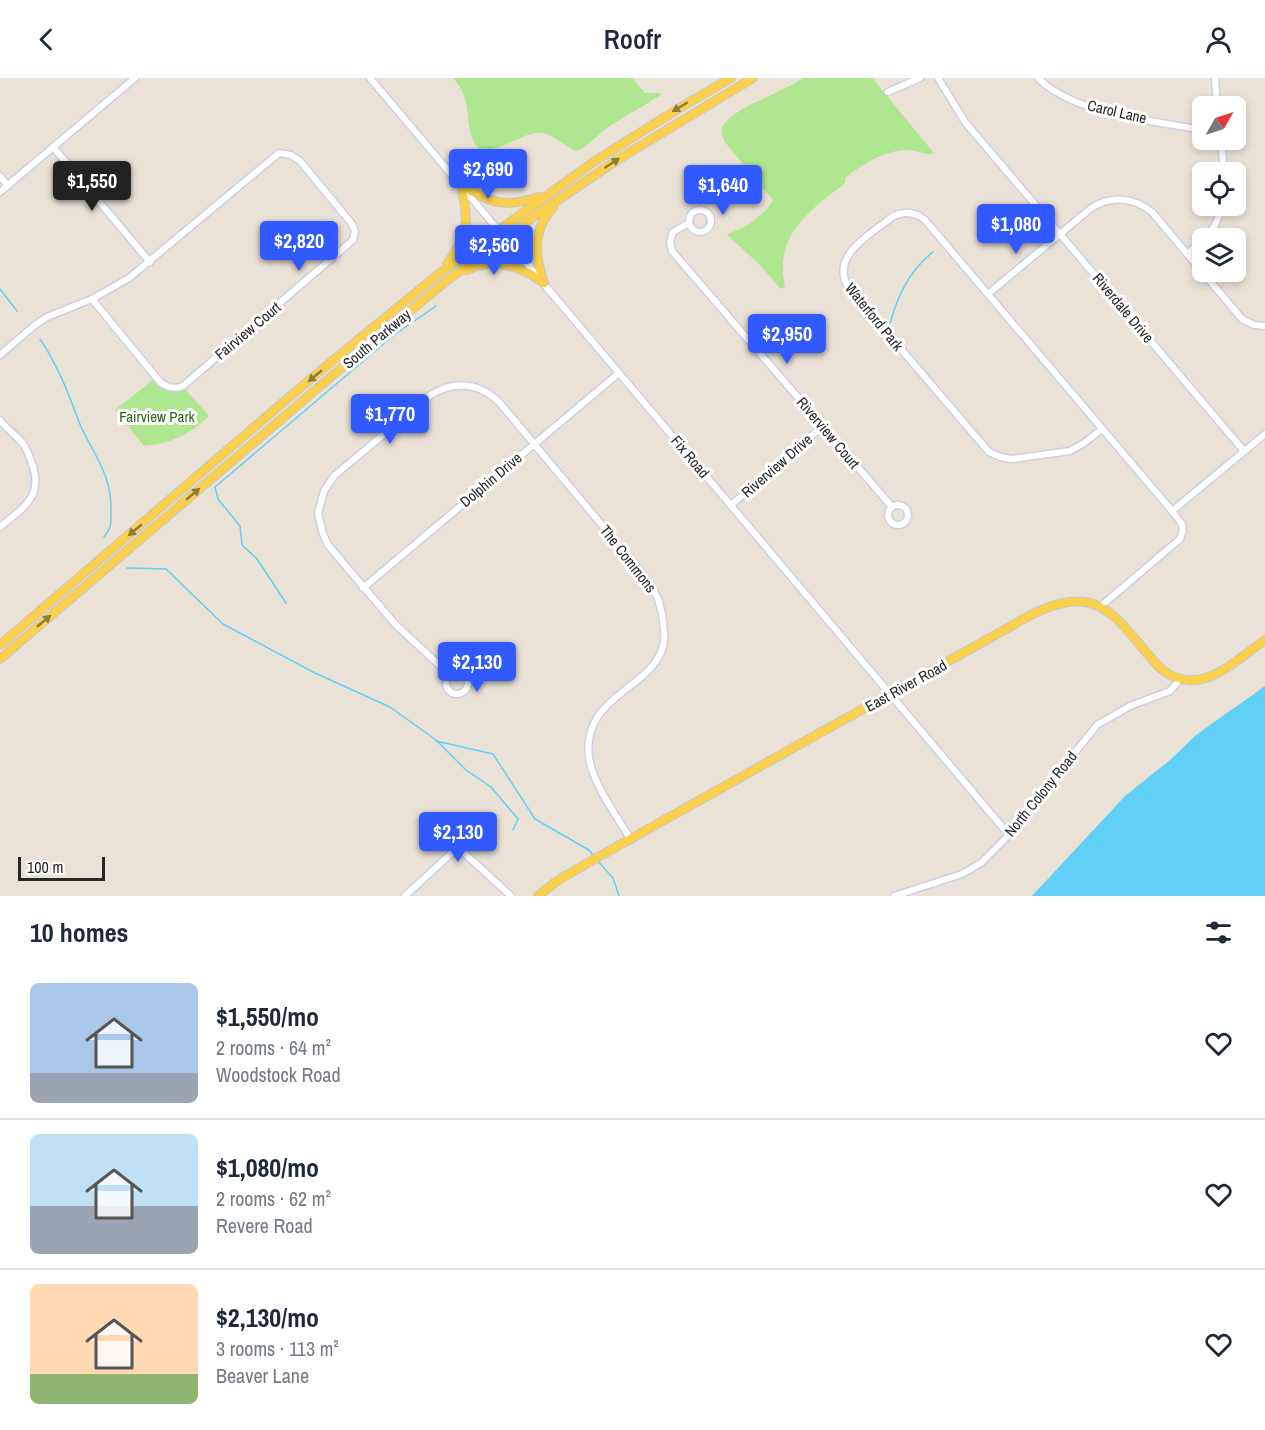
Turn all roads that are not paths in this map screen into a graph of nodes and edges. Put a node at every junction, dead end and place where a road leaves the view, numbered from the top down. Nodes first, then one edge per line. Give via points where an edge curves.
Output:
1 (135, 78) edge
2 (370, 78) edge
3 (731, 78) edge
4 (753, 78) edge
5 (920, 78) edge
6 (938, 78) edge
7 (1038, 78) edge
8 (1215, 78) edge
9 (888, 92) dead end
10 (1216, 96) edge
11 (1192, 128) edge
12 (53, 147) junction
13 (0, 176) edge
14 (461, 185) junction
15 (8, 186) junction
16 (0, 192) edge
17 (549, 193) junction
18 (563, 196) junction
19 (689, 223) dead end
20 (498, 229) junction
21 (1060, 234) junction
22 (505, 237) junction
23 (1192, 249) edge
24 (1186, 254) junction
25 (150, 262) junction
26 (441, 272) junction
27 (446, 282) junction
28 (544, 283) junction
29 (988, 294) junction
30 (92, 299) junction
31 (1265, 326) edge
32 (0, 355) edge
33 (619, 373) junction
34 (0, 420) edge
35 (823, 426) junction
36 (1102, 429) junction
37 (1265, 434) edge
38 (534, 443) junction
39 (1244, 451) junction
40 (730, 505) junction
41 (892, 507) dead end
42 (1172, 511) junction
43 (0, 526) edge
44 (363, 588) junction
45 (1101, 606) junction
46 (1265, 640) edge
47 (0, 645) edge
48 (0, 659) edge
49 (449, 674) dead end
50 (1180, 680) junction
51 (891, 694) junction
52 (1009, 835) junction
53 (631, 840) junction
54 (405, 896) edge
55 (511, 896) edge
56 (538, 896) edge
57 (894, 896) edge

1 - 12 street
2 - 14 street, Fix Road
3 -> 17 main road, South Parkway via 632,137
18 -> 4 main road, South Parkway
5 - 9 street
6 - 21 street, Riverdale Drive via 965,122
7 - 11 street, Carol Lane via 1074,102
8 - 10 street
12 - 15 street
12 - 25 street
13 - 15 street
14 - 17 main road via 501,203 519,203
14 - 20 street, Fix Road
14 - 26 main road via 466,232
15 - 16 street
17 - 20 main road, South Parkway
18 - 22 main road, South Parkway
18 - 28 main road via 537,236 536,256
19 - 35 street, Riverview Court via 673,232 672,250
20 - 22 street, Fix Road
20 - 26 main road, South Parkway
21 - 24 street via 1096,204 1125,200 1152,212
21 - 29 street
21 - 39 street, Riverdale Drive
22 - 27 main road, South Parkway
22 - 28 street, Fix Road
23 - 24 street
24 - 31 street via 1242,319
25 - 30 street, Fairview Court
25 - 30 street, Fairview Court via 283,152 300,161 355,231 350,244 180,387 171,388 160,382
26 -> 47 main road, South Parkway
27 - 28 main road via 473,267 499,263
48 -> 27 main road, South Parkway
28 - 33 street, Fix Road
29 - 36 street, Waterford Park
29 - 36 street, Waterford Park via 925,219 909,213 892,217 850,252 842,269 848,287 989,452 1012,459 1070,450
30 - 32 street via 47,317
33 - 38 street, Dolphin Drive
33 - 40 street, Fix Road
34 - 43 street via 23,444 37,481 28,502
35 - 40 street, Riverview Drive
35 - 41 street, Riverview Court
36 - 42 street, Waterford Park
37 - 39 street
38 - 44 street, Dolphin Drive
38 - 44 street, The Commons via 491,395 473,386 455,384 432,394 357,457 328,483 318,513 328,545
38 - 53 street, The Commons via 658,597 664,643 650,667 602,711 590,739 589,756 595,777
39 - 42 street
40 - 51 street, Fix Road
42 - 45 street, Waterford Park via 1183,527 1180,539
44 - 49 street, The Commons
45 - 50 main road via 1115,616 1160,668
45 - 51 main road, East River Road via 1073,600 1049,606
46 - 50 main road via 1205,679
50 - 52 street, North Colony Road via 1170,691 1123,708 1097,725
51 - 52 street, Fix Road
51 - 53 main road, East River Road
52 - 57 street, North Colony Road via 972,869
53 - 56 main road, East River Road
54 - 55 street via 458,849

